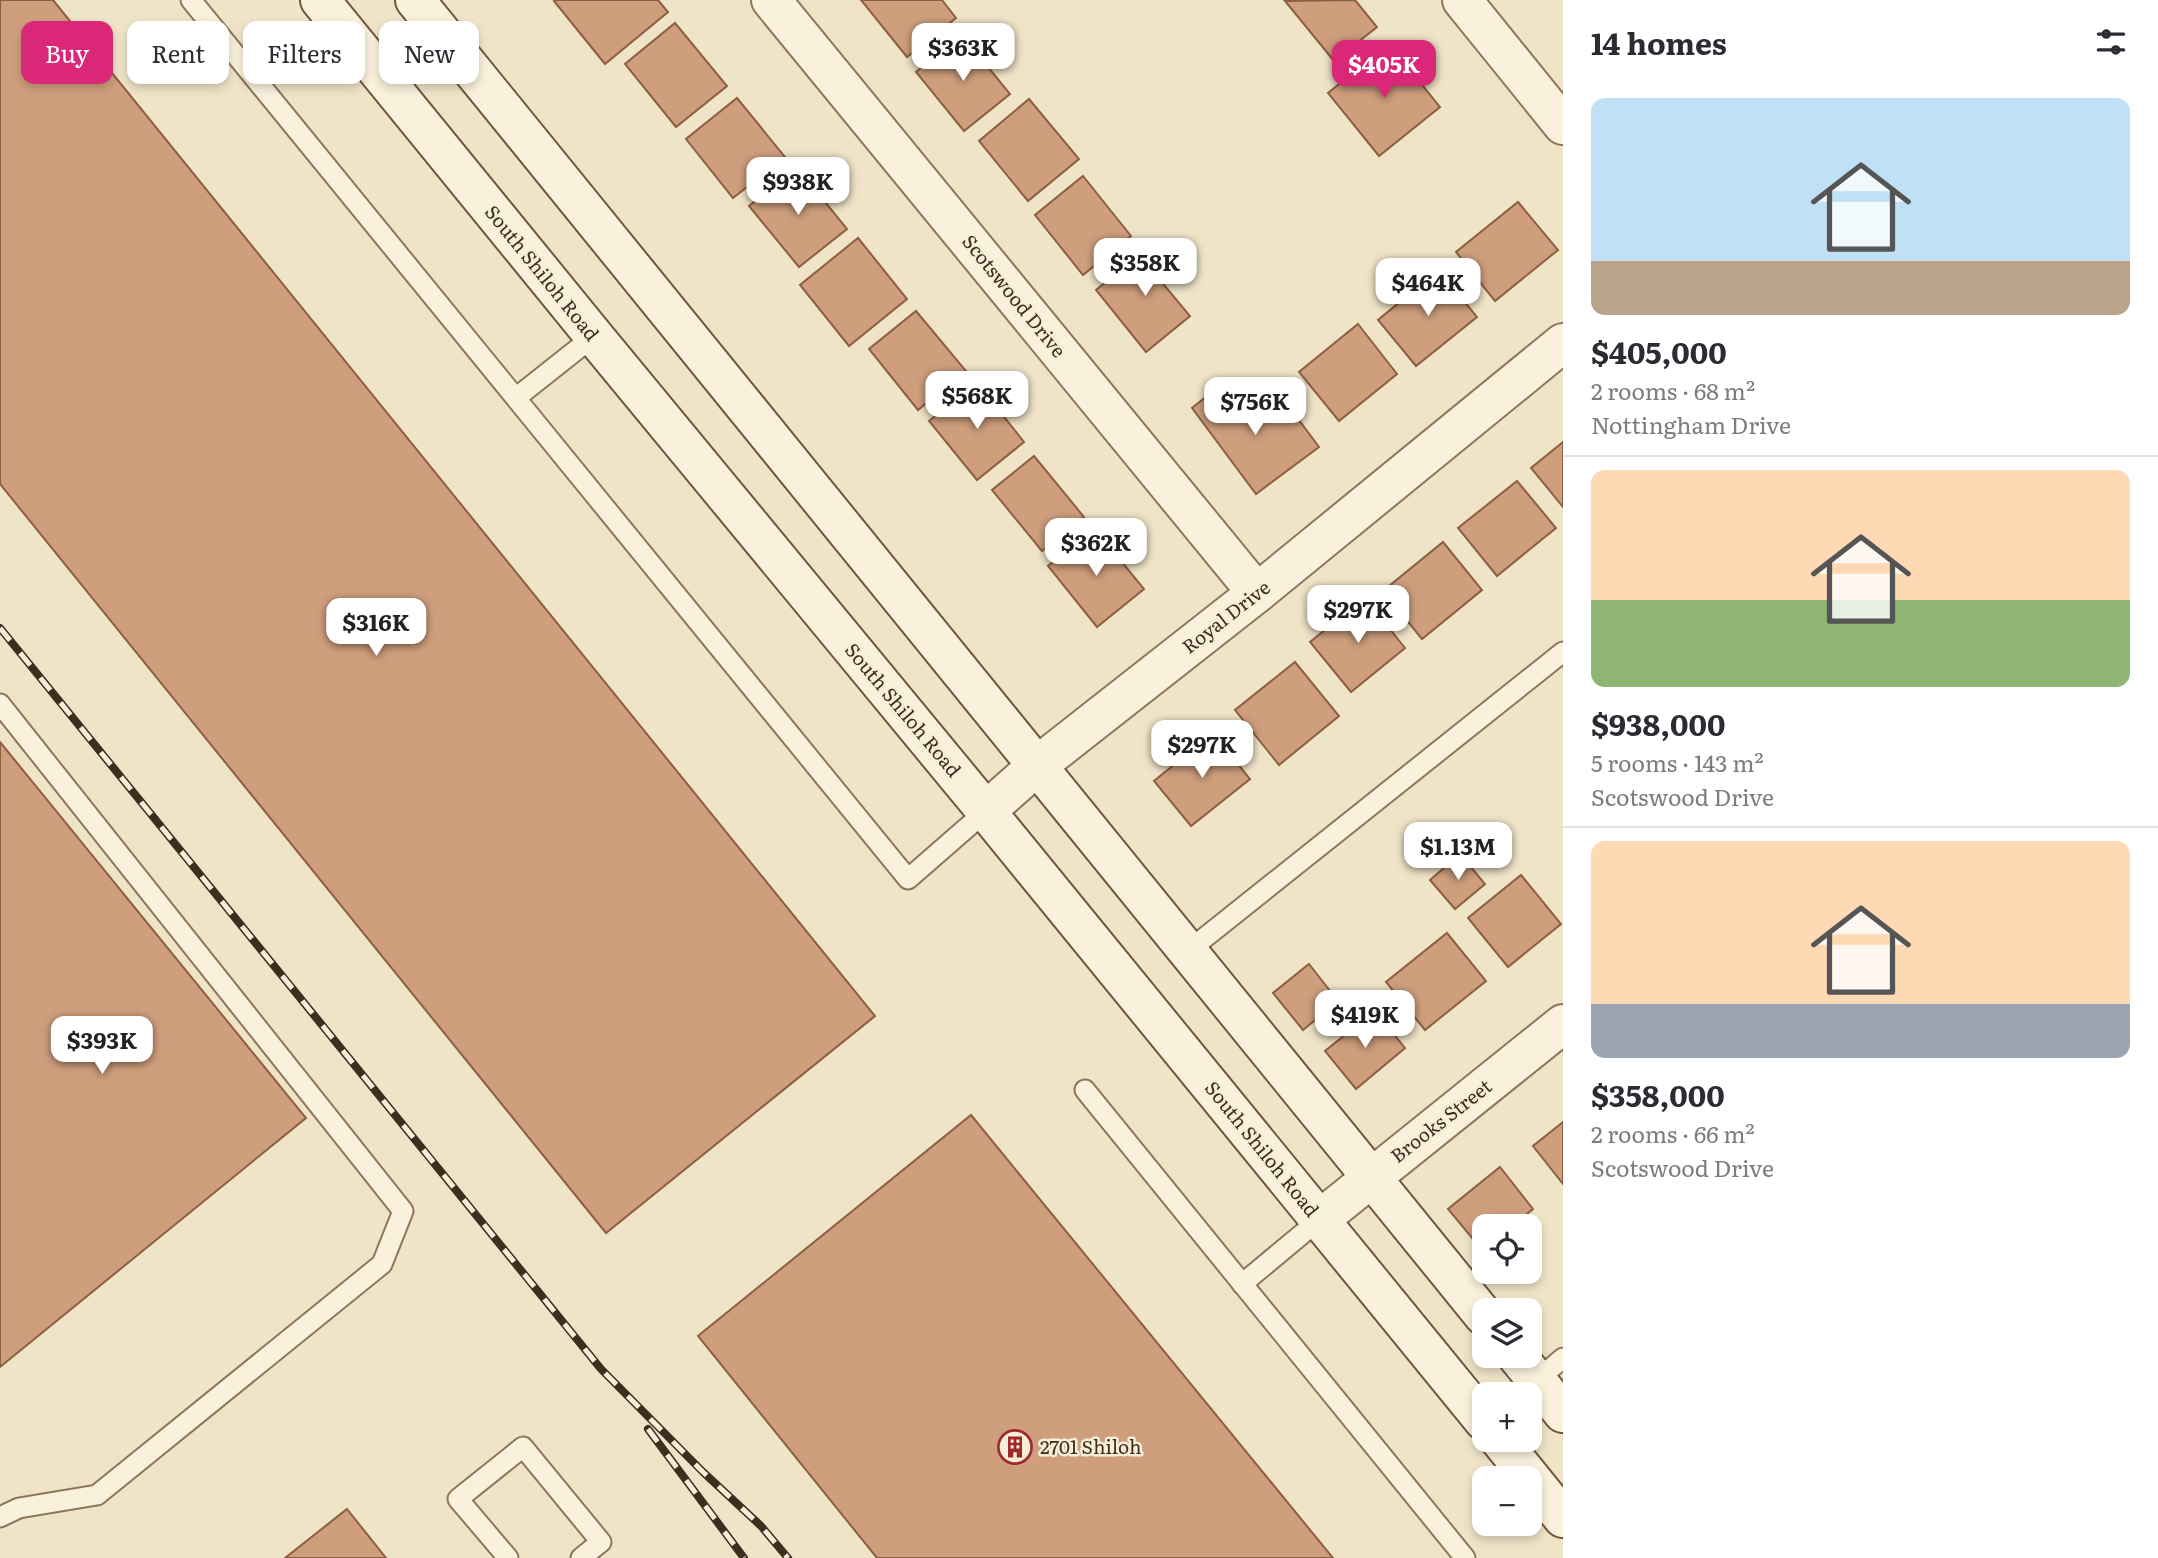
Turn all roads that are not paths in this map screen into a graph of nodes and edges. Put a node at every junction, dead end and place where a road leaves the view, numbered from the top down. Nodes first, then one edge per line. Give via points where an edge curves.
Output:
1 (191, 0) edge
2 (320, 0) edge
3 (415, 0) edge
4 (771, 0) edge
5 (1461, 0) edge
6 (1563, 125) edge
7 (593, 336) junction
8 (1563, 343) edge
9 (517, 397) junction
10 (1257, 593) junction
11 (1563, 652) edge
12 (0, 704) edge
13 (1038, 765) junction
14 (986, 811) junction
15 (1188, 951) junction
16 (1563, 1024) edge
17 (1085, 1090) dead end
18 (1371, 1177) junction
19 (1319, 1220) junction
20 (1242, 1284) junction
21 (1472, 1301) edge
22 (1540, 1368) edge
23 (1472, 1406) edge
24 (1563, 1413) edge
25 (1510, 1452) edge
26 (0, 1517) edge
27 (1563, 1518) edge
28 (508, 1558) edge
29 (581, 1558) edge
30 (1465, 1558) edge

1 - 9 lane
2 - 7 main road, South Shiloh Road
3 - 13 main road
4 - 10 main road, Scotswood Drive
5 - 6 main road
7 - 9 lane
7 - 14 main road, South Shiloh Road
8 - 10 main road, Royal Drive
9 - 14 lane via 908,879
10 - 13 main road, Royal Drive
11 - 15 lane
12 - 26 lane via 402,1211 382,1264 97,1495 19,1508
13 - 14 main road, Royal Drive
13 - 15 main road
14 - 19 main road, South Shiloh Road
15 - 18 main road
16 - 18 main road, Brooks Street
17 - 20 lane
18 - 19 main road, Brooks Street
18 - 21 main road
19 - 20 lane
19 - 23 main road, South Shiloh Road
20 - 30 lane
22 - 24 main road
25 - 27 main road
28 - 29 lane via 458,1499 523,1447 601,1542

